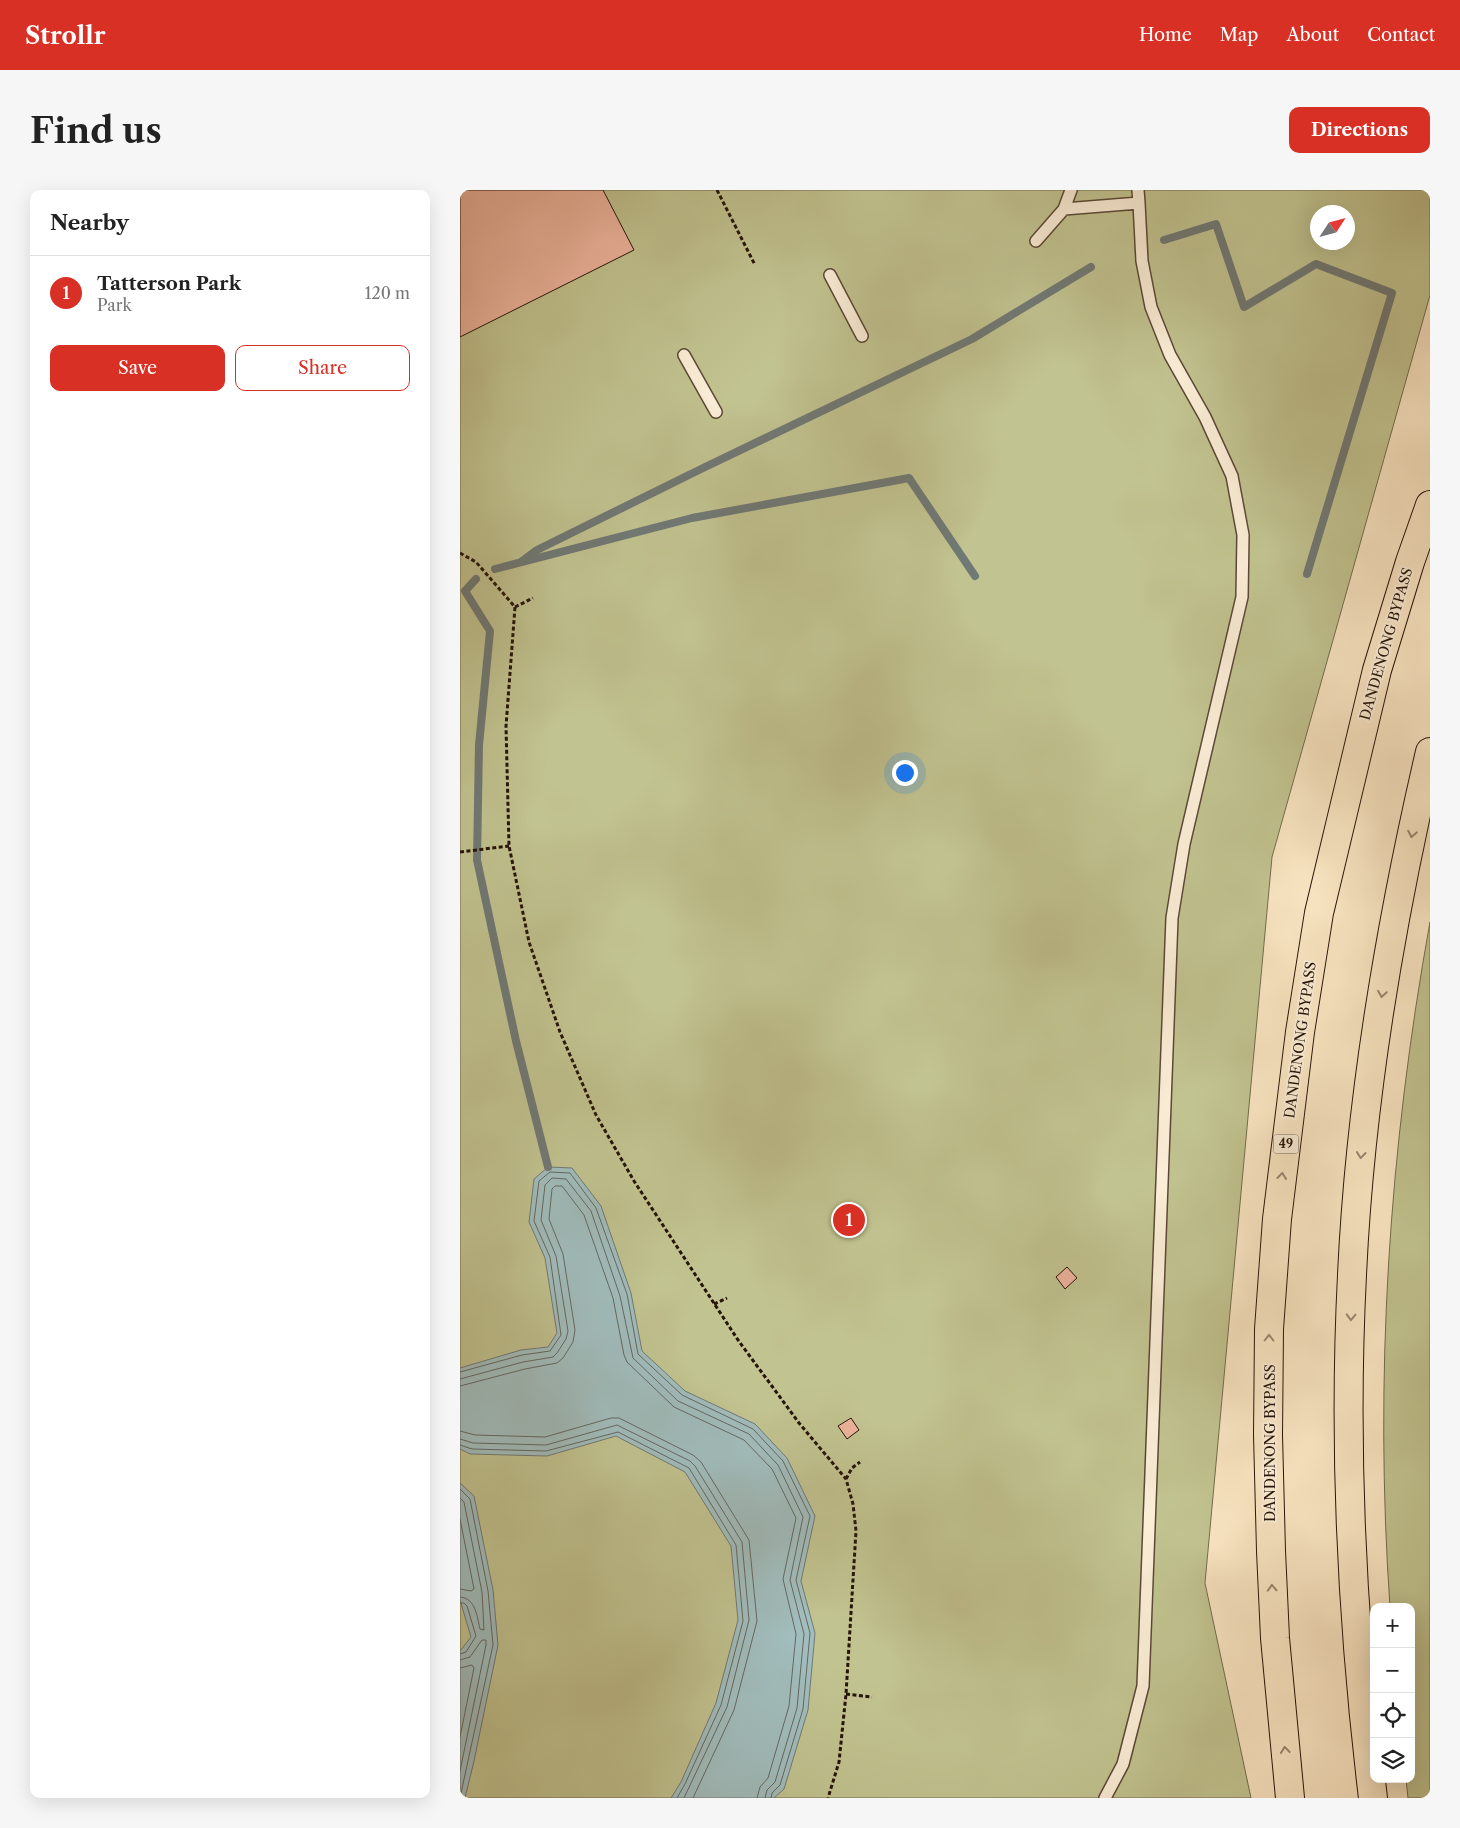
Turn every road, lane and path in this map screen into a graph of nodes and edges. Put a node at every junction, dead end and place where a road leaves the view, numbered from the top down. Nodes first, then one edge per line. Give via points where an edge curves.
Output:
1 (717, 190) edge
2 (1071, 190) edge
3 (1138, 190) edge
4 (1138, 203) junction
5 (1064, 209) junction
6 (1036, 241) dead end
7 (755, 265) dead end
8 (830, 275) dead end
9 (862, 336) dead end
10 (684, 354) dead end
11 (716, 412) dead end
12 (1430, 505) edge
13 (460, 553) edge
14 (533, 598) dead end
15 (515, 607) junction
16 (1430, 752) edge
17 (509, 846) junction
18 (460, 852) edge
19 (726, 1298) dead end
20 (714, 1304) junction
21 (860, 1462) dead end
22 (846, 1479) junction
23 (846, 1694) junction
24 (872, 1697) dead end
25 (828, 1798) edge
26 (1105, 1798) edge
27 (1290, 1798) edge
28 (1373, 1798) edge

1 - 7 path
2 - 5 lane
3 - 4 lane
4 - 5 lane
4 - 26 lane via 1142,261 1151,307 1170,355 1205,417 1232,476 1243,535 1242,596 1184,844 1172,918 1143,1686 1123,1764
5 - 6 lane
8 - 9 lane
10 - 11 lane
27 -> 12 highway, DANDENONG BYPASS / 49 via 1270,1551 1270,1329 1277,1218 1300,1032 1319,913 1377,670
13 - 15 path via 476,562
14 - 15 path
15 - 17 path via 506,726
16 -> 28 highway via 1392,934 1374,1047 1352,1274 1348,1397 1350,1516 1356,1632
17 - 18 path
17 - 20 path via 529,942 560,1032 593,1107 634,1181
19 - 20 path
20 - 22 path via 800,1423
21 - 22 path
22 - 23 path via 856,1531
23 - 24 path
23 - 25 path via 839,1762

